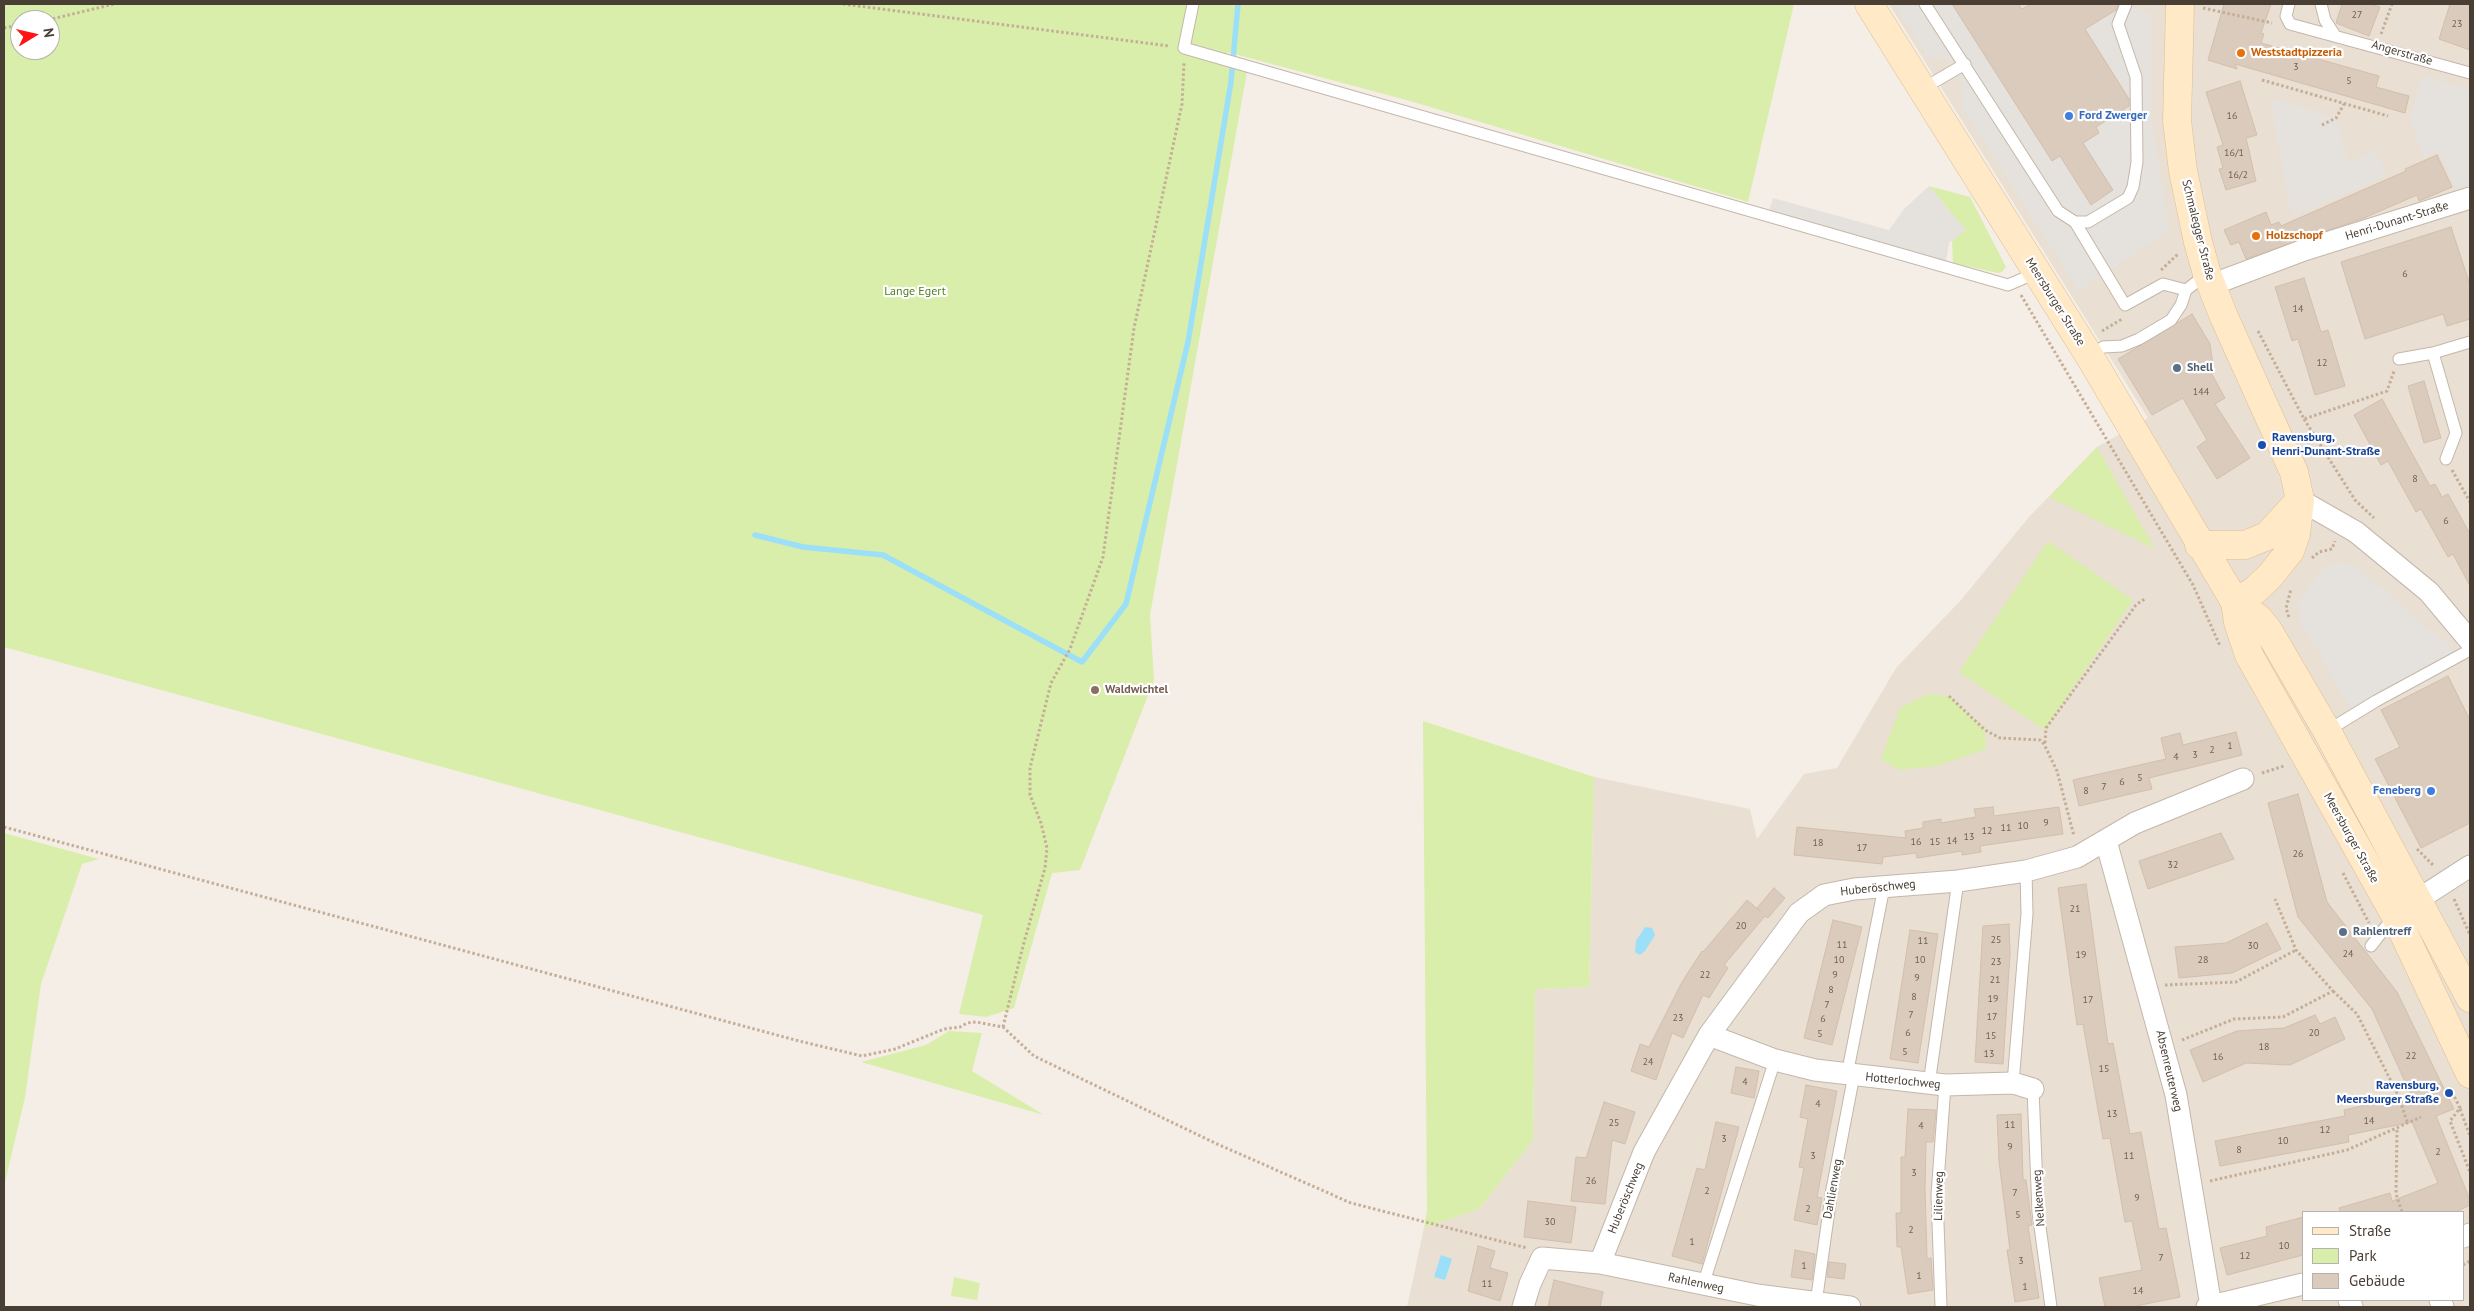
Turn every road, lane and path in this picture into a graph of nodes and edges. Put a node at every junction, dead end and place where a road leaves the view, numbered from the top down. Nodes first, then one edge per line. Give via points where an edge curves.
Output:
1 (114, 4) edge
2 (843, 4) edge
3 (1193, 4) edge
4 (1869, 4) edge
5 (1925, 4) edge
6 (2126, 4) edge
7 (2289, 4) edge
8 (2321, 4) edge
9 (2392, 4) edge
10 (2189, 5) edge
11 (2286, 16) junction
12 (60, 17) edge
13 (2334, 34) junction
14 (2377, 46) junction
15 (1184, 48) junction
16 (1965, 64) junction
17 (2470, 72) edge
18 (2262, 80) dead end
19 (1922, 89) junction
20 (2344, 104) junction
21 (2388, 116) dead end
22 (2322, 125) dead end
23 (2470, 198) edge
24 (2075, 222) junction
25 (2025, 278) junction
26 (2201, 283) junction
27 (2255, 326) dead end
28 (2470, 342) edge
29 (2432, 353) junction
30 (2090, 357) junction
31 (2399, 359) joint
32 (2304, 419) junction
33 (2446, 459) joint
34 (2300, 500) junction
35 (2470, 502) edge
36 (2376, 521) dead end
37 (2200, 545) junction
38 (2332, 549) dead end
39 (2310, 560) dead end
40 (2193, 585) dead end
41 (2146, 598) dead end
42 (2235, 602) junction
43 (2470, 640) edge
44 (2470, 650) edge
45 (1950, 696) dead end
46 (2326, 732) junction
47 (2044, 744) junction
48 (2285, 765) dead end
49 (2243, 779) joint
50 (4, 827) edge
51 (2106, 841) junction
52 (2080, 856) junction
53 (2470, 866) edge
54 (2026, 871) junction
55 (1958, 881) junction
56 (1884, 886) junction
57 (2275, 900) dead end
58 (2419, 900) junction
59 (2395, 915) junction
60 (2371, 946) dead end
61 (2296, 950) junction
62 (2147, 986) junction
63 (2333, 992) junction
64 (2470, 998) edge
65 (1003, 1027) junction
66 (1709, 1035) junction
67 (2164, 1047) junction
68 (1775, 1060) junction
69 (1850, 1075) junction
70 (2459, 1079) edge
71 (1937, 1084) junction
72 (2023, 1086) junction
73 (2456, 1101) junction
74 (2451, 1104) dead end
75 (2460, 1108) junction
76 (2421, 1117) dead end
77 (2408, 1124) junction
78 (2397, 1130) junction
79 (2470, 1136) edge
80 (2470, 1172) edge
81 (2190, 1185) junction
82 (2402, 1211) edge
83 (1542, 1258) junction
84 (1600, 1263) junction
85 (2302, 1284) edge
86 (1703, 1285) junction
87 (1756, 1301) edge
88 (1816, 1302) junction
89 (1523, 1307) edge
90 (1850, 1307) edge
91 (1941, 1307) edge
92 (2051, 1307) edge
93 (2209, 1307) edge

1 - 12 path
2 - 15 path
3 - 15 lane
4 - 19 street, Meersburger Straße
5 - 16 lane
6 - 24 lane via 2118,24 2136,77 2137,162 2134,187 2128,198 2088,222
7 - 11 lane
8 - 13 lane via 2325,20
9 - 14 path
10 - 11 path via 2274,24
10 - 26 street, Schmalegger Straße via 2176,73 2177,121
11 - 13 lane, Angerstraße via 2290,24
13 - 14 lane, Angerstraße
14 - 17 lane, Angerstraße
15 - 25 lane via 2008,285
15 - 65 path via 1182,104 1134,328 1104,557 1070,648 1051,682 1030,768 1030,795 1047,848 1045,868
16 - 19 lane
16 - 24 lane via 2058,211
18 - 20 path
19 - 25 street, Meersburger Straße
20 - 21 path
20 - 22 path via 2336,118
23 - 26 street, Henri-Dunant-Straße
24 - 26 lane via 2125,305 2163,284
25 - 30 street, Meersburger Straße
25 - 40 path
26 - 30 lane via 2171,320 2139,339 2122,346 2103,347
26 - 34 street, Schmalegger Straße via 2286,453
27 - 32 path
28 - 29 lane
29 - 31 lane
29 - 33 lane via 2456,433
30 - 37 street, Meersburger Straße
31 - 32 path via 2387,391
32 - 36 path via 2354,500
33 - 35 path
34 - 37 street via 2267,536 2245,545
34 - 42 street, Schmalegger Straße via 2296,534 2290,551 2254,591
34 - 43 street via 2356,532 2428,592
37 - 42 street, Meersburger Straße
38 - 39 path via 2319,552
41 - 47 path via 2136,605 2046,728
42 - 46 street, Meersburger Straße via 2258,618 2268,630
42 - 59 street, Meersburger Straße via 2249,655
44 - 46 lane
45 - 47 path via 1985,730 2000,738 2040,740
46 - 58 street, Meersburger Straße
47 - 52 path via 2057,771
48 - 49 path
49 - 51 street, Huberöschweg via 2134,823
50 - 65 path via 862,1056 895,1050 967,1023
51 - 52 street, Huberöschweg
51 - 62 street, Absenreuterweg
52 - 54 street, Huberöschweg
53 - 58 street
54 - 55 street, Huberöschweg
54 - 72 lane, Nelkenweg
55 - 56 street, Huberöschweg
55 - 71 lane, Lilienweg
56 - 66 street, Huberöschweg via 1824,895 1799,912
56 - 69 lane, Dahlienweg
57 - 61 path
58 - 59 street
58 - 64 street, Meersburger Straße
59 - 60 lane
59 - 70 street, Meersburger Straße
61 - 62 path via 2236,982
61 - 63 path
62 - 67 street, Absenreuterweg
63 - 67 path via 2283,1017 2234,1019
63 - 77 path via 2356,1014 2398,1096
65 - 83 path via 1034,1056 1215,1143 1351,1203 1526,1247
66 - 68 street, Hotterlochweg
66 - 84 street, Huberöschweg via 1644,1152
67 - 81 street, Absenreuterweg via 2176,1095
68 - 69 street, Hotterlochweg
68 - 86 lane
69 - 71 street, Hotterlochweg
69 - 88 lane, Dahlienweg
70 - 73 path
71 - 72 street, Hotterlochweg
71 - 91 lane, Lilienweg
72 - 92 lane, Nelkenweg
73 - 74 path
73 - 75 path
75 - 79 path
75 - 80 path via 2450,1121
76 - 77 path
77 - 78 path
78 - 81 path via 2347,1150
78 - 82 path via 2396,1194
81 - 93 street, Absenreuterweg
83 - 84 street, Rahlenweg
83 - 89 street
84 - 86 street, Rahlenweg
85 - 93 street
86 - 87 street, Rahlenweg
87 - 88 street, Rahlenweg
88 - 90 street, Rahlenweg

